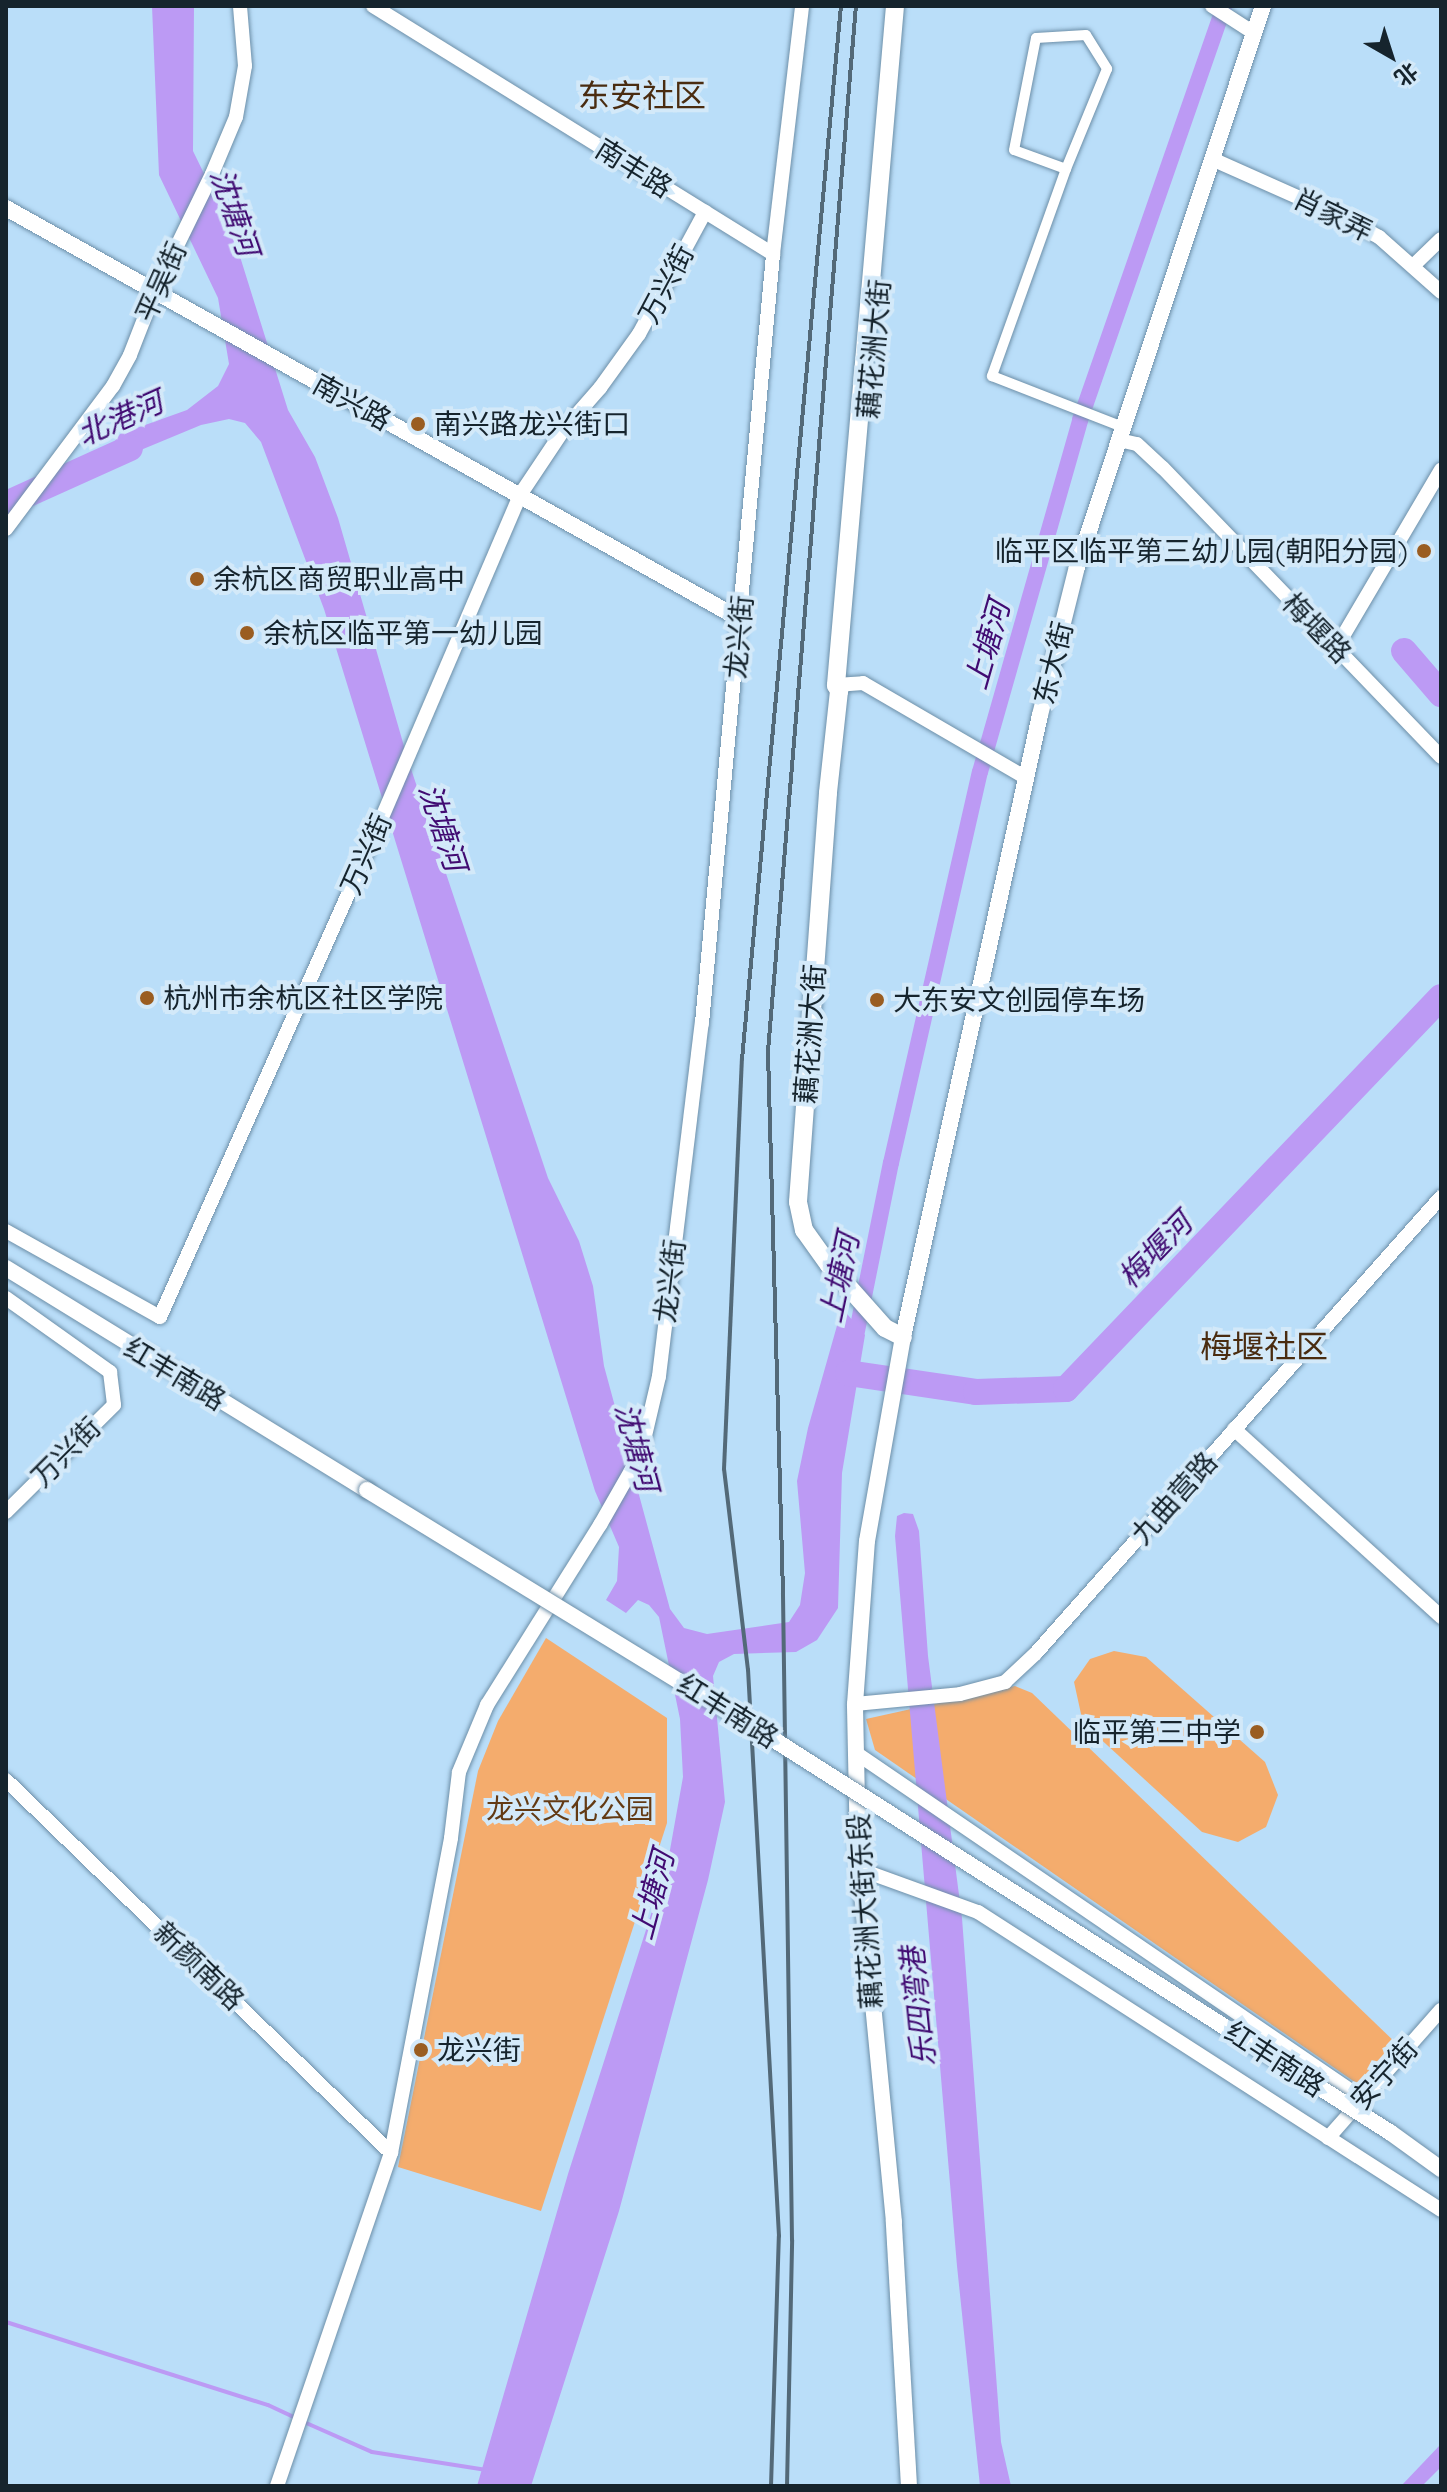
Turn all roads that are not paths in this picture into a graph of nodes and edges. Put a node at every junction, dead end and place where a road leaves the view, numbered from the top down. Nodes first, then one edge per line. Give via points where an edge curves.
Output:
1 (240, 6) edge
2 (373, 6) edge
3 (802, 6) edge
4 (895, 6) edge
5 (906, 6) edge
6 (1212, 6) edge
7 (1263, 6) edge
8 (1254, 33) junction
9 (1212, 159) junction
10 (1066, 169) junction
11 (6, 208) edge
12 (705, 212) junction
13 (1441, 239) edge
14 (773, 254) junction
15 (1414, 265) junction
16 (155, 291) junction
17 (1441, 292) edge
18 (1118, 430) junction
19 (1441, 470) edge
20 (520, 495) junction
21 (6, 529) edge
22 (740, 619) junction
23 (1336, 648) junction
24 (840, 687) junction
25 (1441, 757) edge
26 (1026, 778) junction
27 (1441, 1197) edge
28 (6, 1231) edge
29 (6, 1268) edge
30 (6, 1298) edge
31 (903, 1338) junction
32 (1234, 1429) junction
33 (6, 1512) edge
34 (1441, 1617) edge
35 (855, 1704) junction
36 (856, 1753) junction
37 (6, 1780) edge
38 (859, 1869) junction
39 (1441, 2010) edge
40 (1363, 2099) junction
41 (1328, 2138) junction
42 (391, 2153) junction
43 (1441, 2169) edge
44 (1441, 2210) edge
45 (277, 2486) edge
46 (909, 2486) edge

1 - 16 street, 平吴街 via 245,66 236,117
2 - 12 street, 南丰路
3 - 14 street, 龙兴街
4 - 24 main road, 藕花洲大街
5 - 24 main road, 藕花洲大街
6 - 8 street
7 - 8 street, 东大街
8 - 9 street, 东大街
9 - 15 street, 肖家弄 via 1338,215 1379,237
9 - 18 street, 东大街
10 - 10 street via 1107,69 1086,35 1036,38 1014,150
10 - 18 street via 992,376
11 - 16 street, 南兴路
12 - 14 street, 南丰路
12 - 20 street, 万兴街 via 639,334
13 - 15 street
14 - 22 street, 龙兴街
15 - 17 street, 肖家弄
16 - 20 street, 南兴路
16 - 21 street, 平吴街 via 130,355 71,446
18 - 23 street, 梅堰路 via 1163,468
18 - 26 street, 东大街 via 1077,567
19 - 23 street
20 - 22 street, 南兴路
20 - 28 street, 万兴街 via 160,1317
22 - 42 street, 龙兴街 via 700,1039 659,1376 641,1453 487,1705 459,1772
23 - 25 street, 梅堰路
24 - 26 street via 863,683
24 - 31 main road, 藕花洲大街 via 798,1202 804,1230 841,1278 885,1328
26 - 31 street, 东大街
27 - 32 street, 九曲营路
29 - 43 street, 红丰南路, bridge via 776,1741
30 - 33 street, 万兴街 via 110,1372 114,1405
31 - 35 street, 藕花洲大街东段 via 867,1541
32 - 34 street
32 - 35 street, 九曲营路 via 1005,1682 960,1694
35 - 36 street, 藕花洲大街东段
36 - 38 street, 藕花洲大街东段
36 - 40 street
37 - 42 street, 新颜南路
38 - 41 street via 978,1912
38 - 46 street, 藕花洲大街东段 via 894,2222
39 - 40 street, 安宁街
40 - 41 street, 安宁街
41 - 44 street
42 - 45 street, 龙兴街

